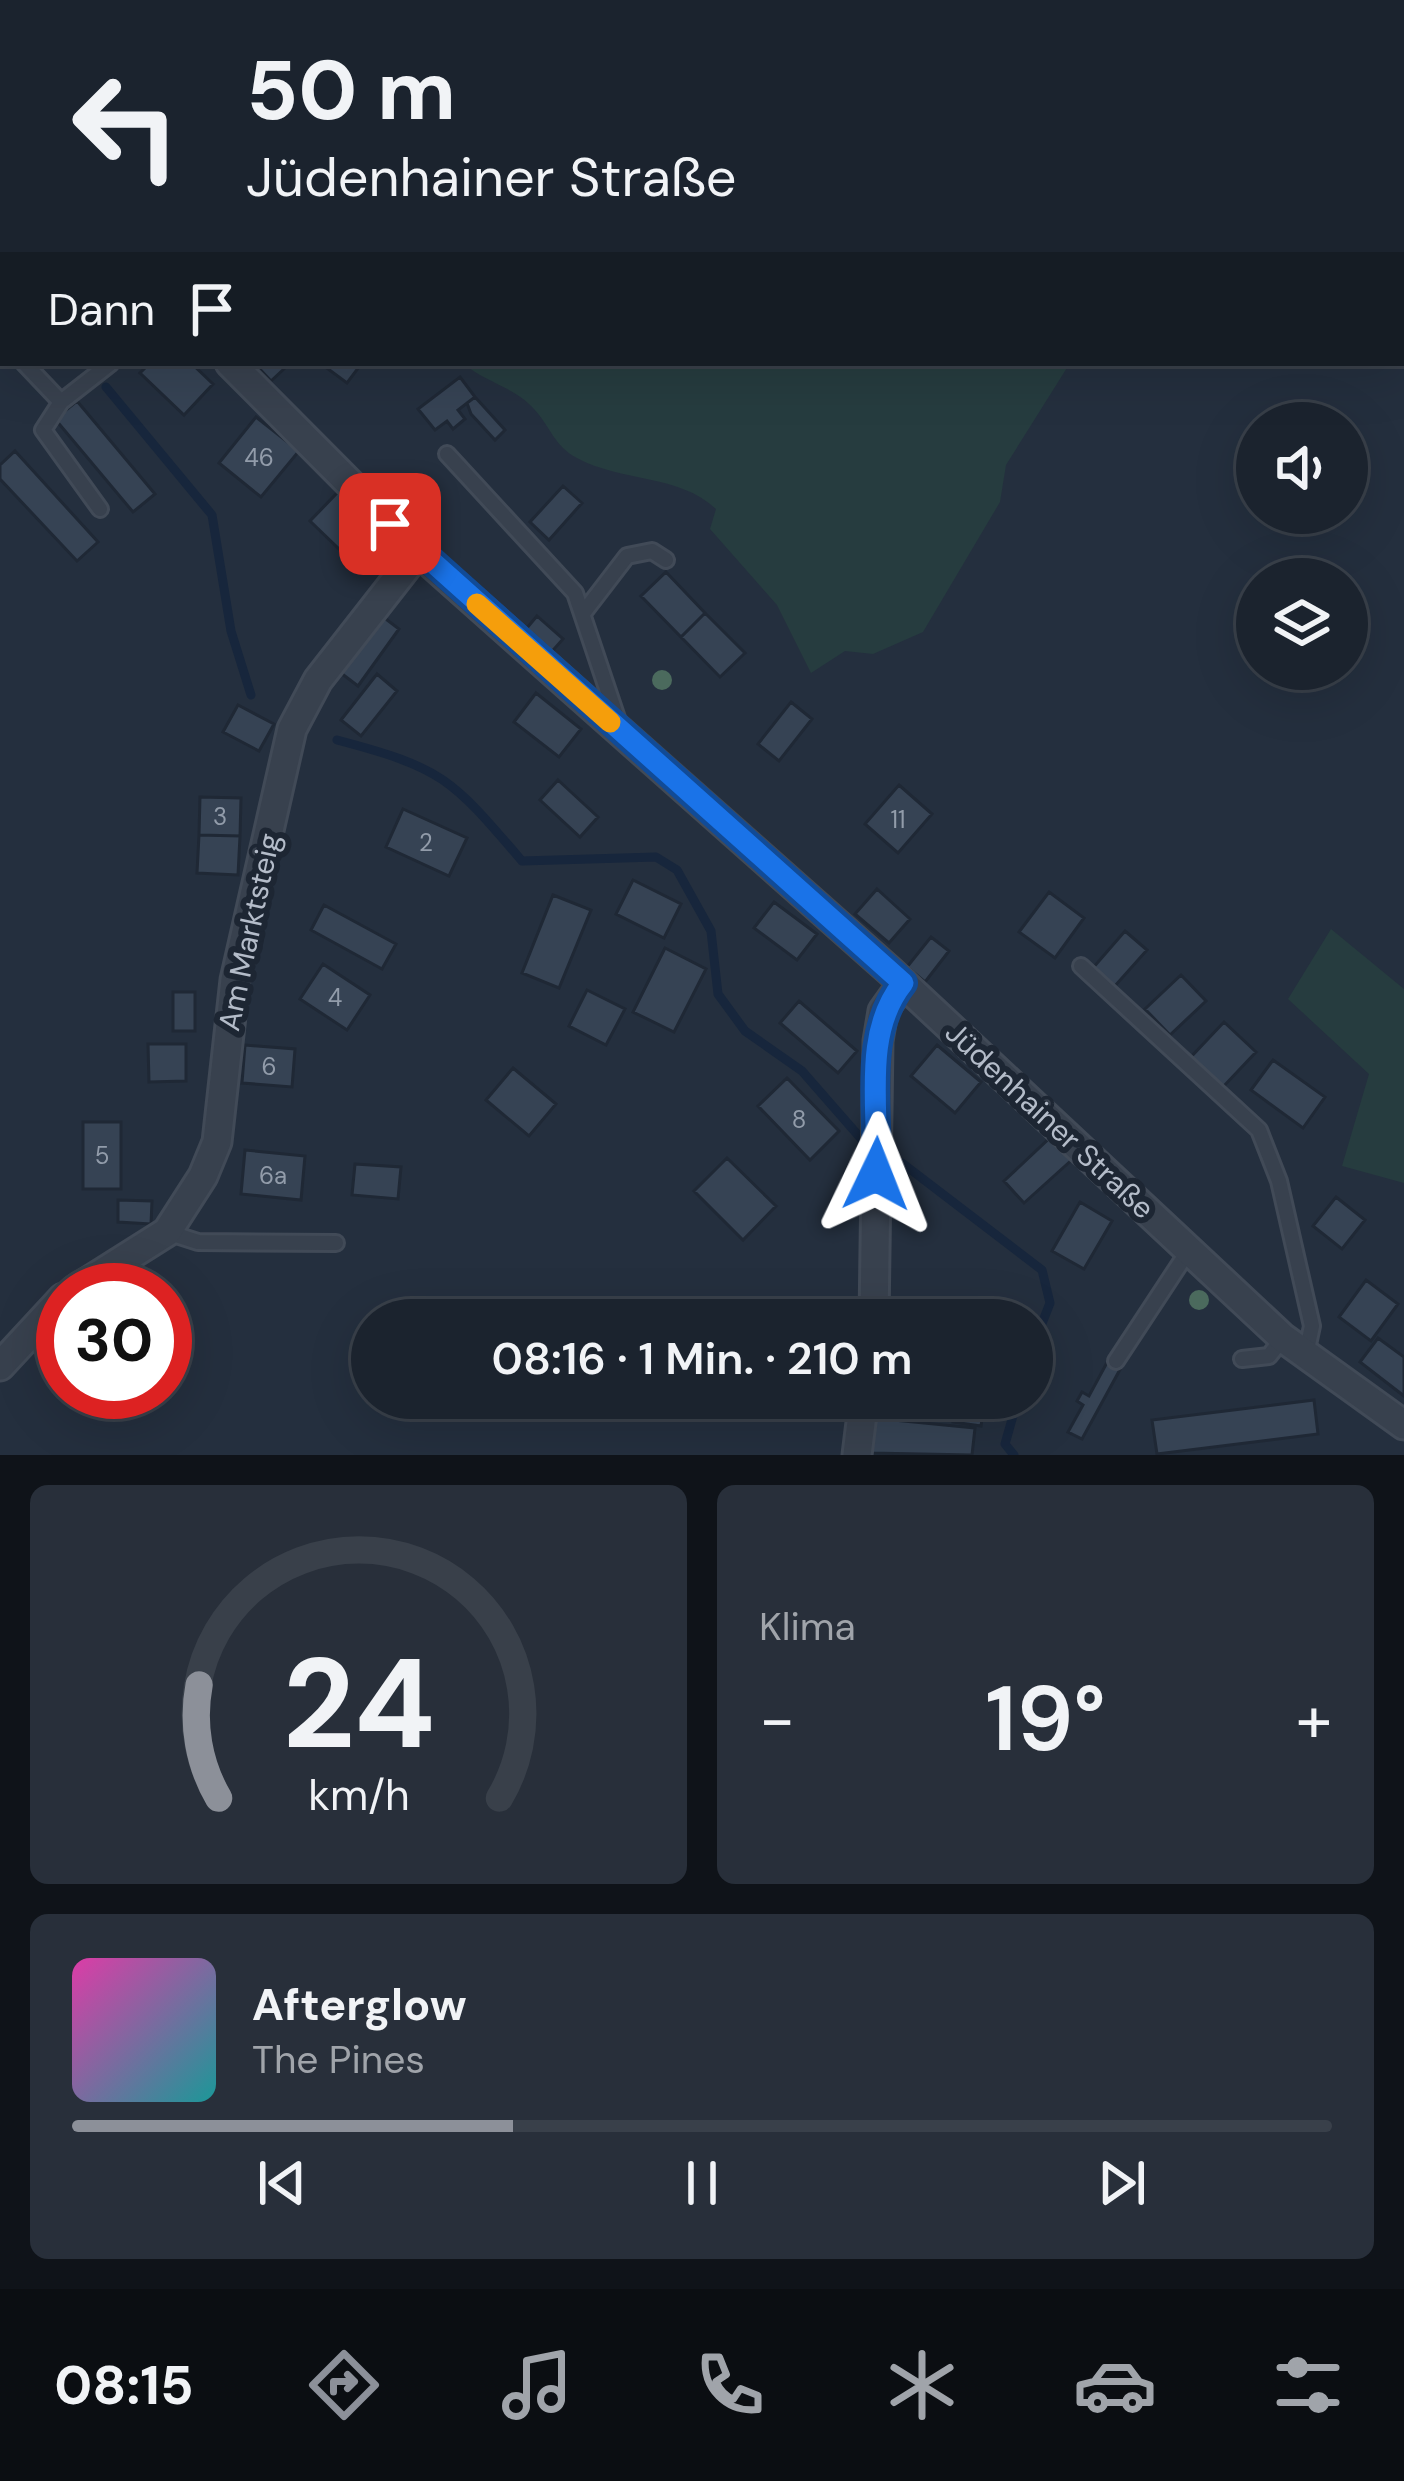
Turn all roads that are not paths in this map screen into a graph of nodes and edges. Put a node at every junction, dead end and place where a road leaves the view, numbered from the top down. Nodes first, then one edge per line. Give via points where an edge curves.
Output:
1 (27, 366) edge
2 (107, 366) edge
3 (233, 366) edge
4 (62, 402) junction
5 (447, 454) dead end
6 (100, 509) dead end
7 (418, 552) junction
8 (666, 560) dead end
9 (584, 611) junction
10 (618, 729) junction
11 (1081, 966) dead end
12 (903, 983) junction
13 (167, 1232) junction
14 (336, 1243) dead end
15 (1190, 1250) junction
16 (118, 1263) edge
17 (874, 1299) edge
18 (36, 1327) edge
19 (1294, 1346) junction
20 (1242, 1359) dead end
21 (1117, 1361) dead end
22 (0, 1366) edge
23 (861, 1419) edge
24 (1404, 1425) edge
25 (857, 1455) edge

1 - 4 lane
2 - 4 lane
3 - 7 street, Jüdenhainer Straße
4 - 6 lane via 46,419 47,440
5 - 9 lane
7 - 10 street, Jüdenhainer Straße
7 - 13 street, Am Marktsteig via 318,680 292,729 236,980 217,1142
8 - 9 lane via 652,551 627,556
9 - 10 lane
10 - 12 street, Jüdenhainer Straße
11 - 19 lane via 1259,1130 1312,1326
12 - 15 street, Jüdenhainer Straße
12 - 17 street via 883,1011 878,1042
13 - 14 lane via 199,1242
13 - 16 street, Am Marktsteig
15 - 19 street, Jüdenhainer Straße
15 - 21 lane
18 - 22 street
19 - 20 lane
19 - 24 street, Jüdenhainer Straße
23 - 25 street

